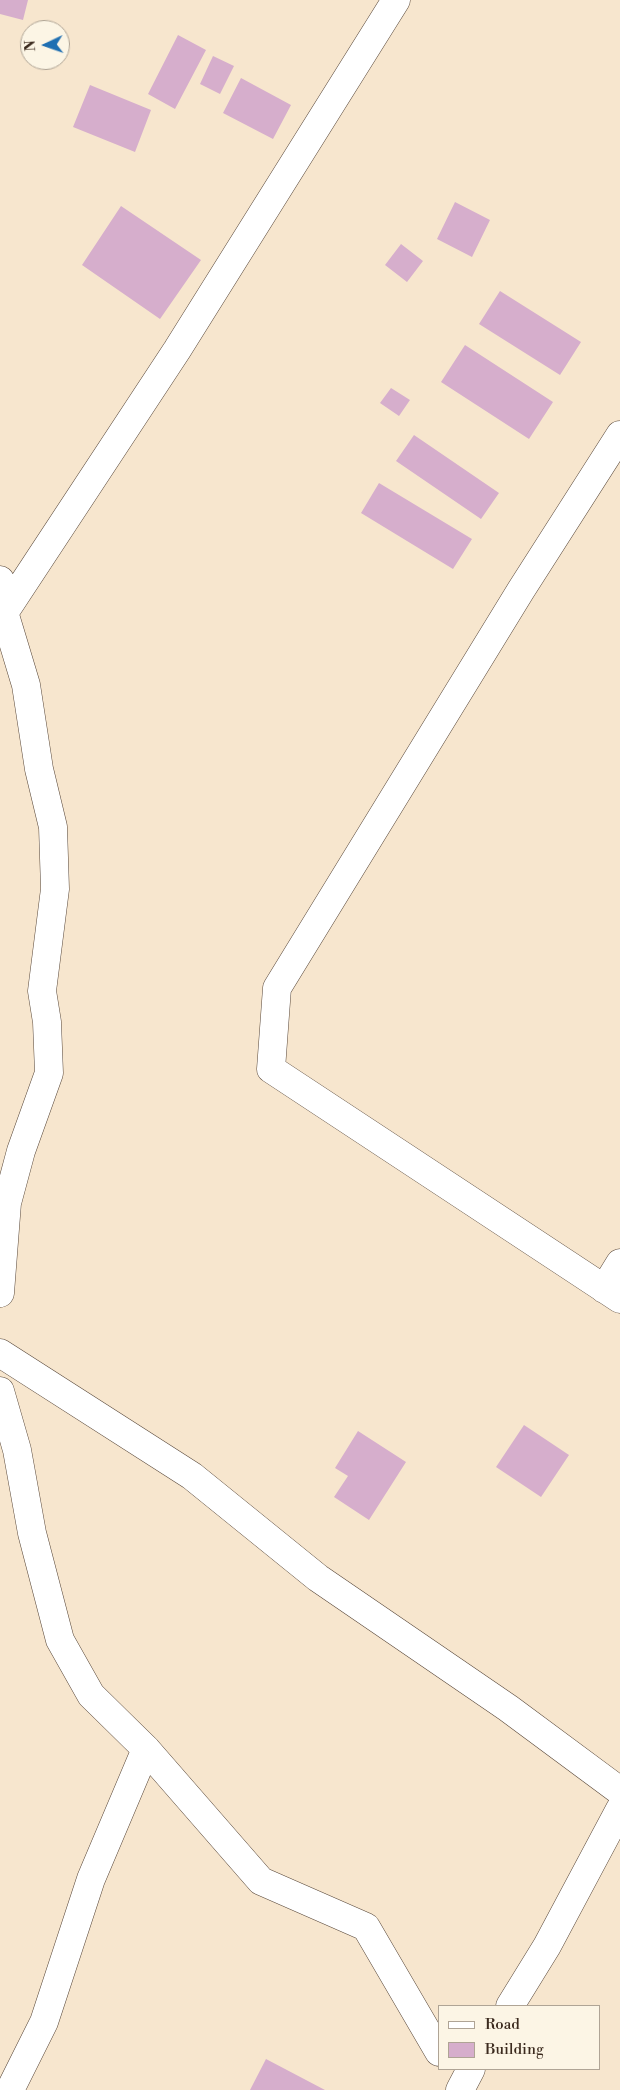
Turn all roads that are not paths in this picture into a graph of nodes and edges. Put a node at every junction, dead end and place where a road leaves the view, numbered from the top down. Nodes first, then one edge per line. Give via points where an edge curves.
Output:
1 (396, 0) edge
2 (620, 435) edge
3 (0, 580) edge
4 (2, 616) edge
5 (620, 1263) edge
6 (0, 1293) edge
7 (612, 1294) edge
8 (0, 1354) edge
9 (0, 1391) edge
10 (146, 1749) junction
11 (620, 1791) edge
12 (620, 1809) edge
13 (511, 2005) edge
14 (438, 2050) edge
15 (10, 2090) edge

1 - 4 street via 177,350
2 - 7 street via 277,988 271,1069
3 - 4 street
4 - 6 street via 26,685 39,768 53,827 55,889 42,991 49,1073 21,1151 7,1204
5 - 7 street
8 - 11 street via 192,1476 318,1578 508,1708
9 - 10 street via 17,1450 32,1532 60,1640 92,1695
10 - 14 street via 261,1881 366,1927
10 - 15 street via 91,1879 44,2022
12 - 13 street via 547,1946

